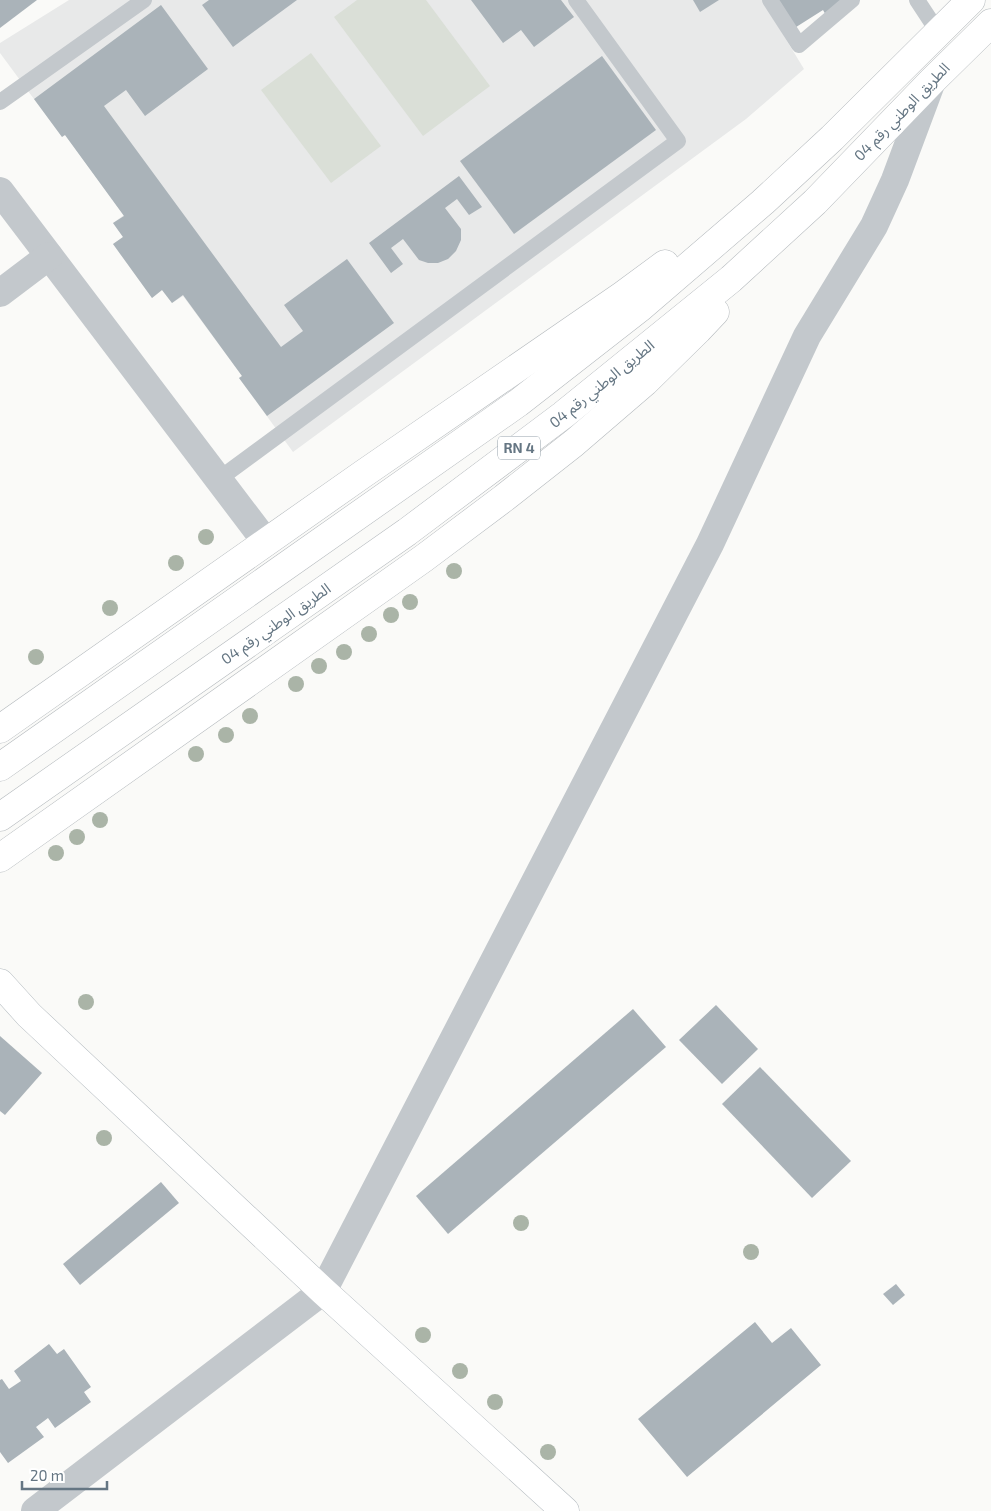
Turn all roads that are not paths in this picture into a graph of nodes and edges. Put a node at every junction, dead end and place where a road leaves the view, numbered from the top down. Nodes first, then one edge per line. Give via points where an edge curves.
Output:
1 (144, 0) edge
2 (576, 0) edge
3 (770, 0) edge
4 (852, 0) edge
5 (917, 0) edge
6 (971, 0) edge
7 (991, 23) edge
8 (938, 32) junction
9 (932, 81) junction
10 (0, 102) edge
11 (832, 138) junction
12 (0, 192) edge
13 (815, 202) junction
14 (49, 256) junction
15 (0, 293) edge
16 (218, 479) junction
17 (266, 542) junction
18 (0, 729) edge
19 (0, 767) edge
20 (0, 817) edge
21 (0, 858) edge
22 (0, 984) edge
23 (0, 992) edge
24 (29, 1015) junction
25 (323, 1291) junction
26 (35, 1511) edge
27 (565, 1511) edge

1 - 10 lane
2 - 16 lane via 678,140
3 - 4 lane via 795,46
5 - 8 lane
6 - 8 main road, الطريق الوطني رقم 04 / RN 4
7 - 9 main road, الطريق الوطني رقم 04 / RN 4
8 - 11 main road, الطريق الوطني رقم 04 / RN 4
9 - 13 main road, الطريق الوطني رقم 04 / RN 4
9 - 25 street via 874,226 807,336 710,544
11 - 17 main road, RN 4 via 623,295
11 - 19 main road, الطريق الوطني رقم 04 / RN 4 via 641,307 518,403
12 - 14 street
13 - 20 main road, الطريق الوطني رقم 04 / RN 4 via 731,279 556,421 407,532
13 - 21 main road, RN 4 via 698,330 574,443 424,558
14 - 15 street
14 - 16 street
16 - 17 street
17 - 18 main road, RN 4
22 - 24 main road
23 - 24 main road
24 - 25 main road
25 - 26 street
25 - 27 main road

